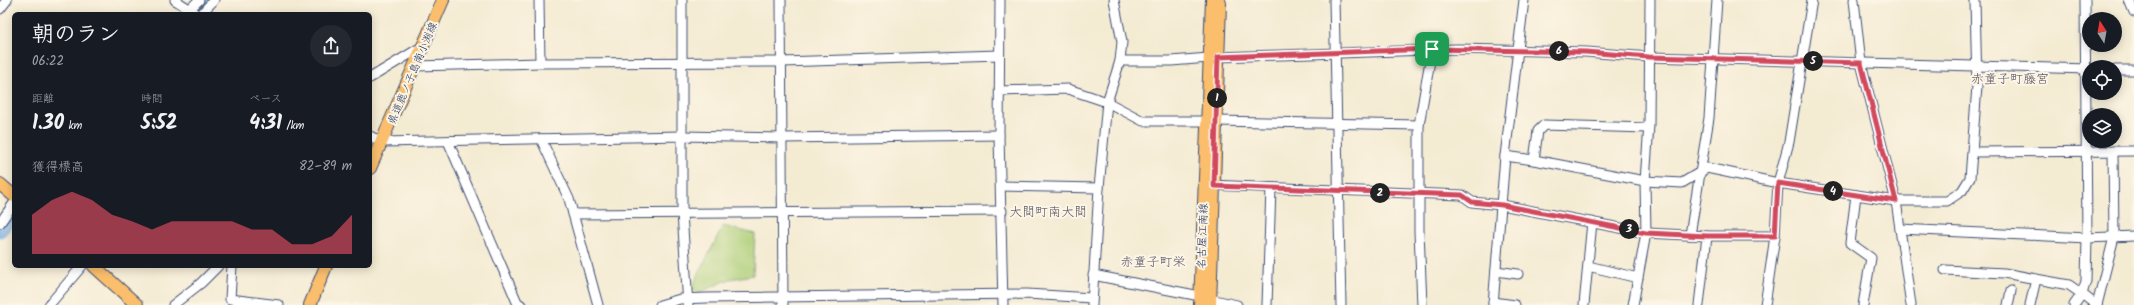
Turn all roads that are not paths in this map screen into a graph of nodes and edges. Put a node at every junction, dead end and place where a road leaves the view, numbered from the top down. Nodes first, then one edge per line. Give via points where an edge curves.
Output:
1 (7, 0) edge
2 (175, 0) edge
3 (199, 0) edge
4 (214, 0) edge
5 (443, 0) edge
6 (539, 0) edge
7 (682, 0) edge
8 (781, 0) edge
9 (1000, 0) edge
10 (1114, 0) edge
11 (1212, 0) edge
12 (1220, 0) edge
13 (1334, 0) edge
14 (1524, 0) edge
15 (1650, 0) edge
16 (1717, 0) edge
17 (1812, 0) edge
18 (1854, 0) edge
19 (1975, 0) edge
20 (2084, 0) edge
21 (2130, 0) edge
22 (0, 9) edge
23 (194, 12) edge
24 (203, 12) edge
25 (2134, 12) edge
26 (423, 46) junction
27 (1432, 49) junction
28 (1518, 50) junction
29 (1336, 54) junction
30 (999, 55) junction
31 (1649, 57) junction
32 (1214, 58) junction
33 (1714, 58) junction
34 (1801, 60) junction
35 (2087, 60) edge
36 (1120, 61) junction
37 (782, 62) junction
38 (540, 63) junction
39 (684, 63) junction
40 (1861, 63) junction
41 (415, 66) junction
42 (1977, 66) junction
43 (2082, 69) edge
44 (2122, 70) edge
45 (2134, 70) edge
46 (372, 77) edge
47 (1000, 91) junction
48 (2087, 100) edge
49 (1108, 102) junction
50 (1212, 121) junction
51 (1338, 122) junction
52 (1419, 125) junction
53 (1648, 128) junction
54 (999, 135) junction
55 (683, 136) junction
56 (372, 137) edge
57 (782, 138) junction
58 (541, 139) junction
59 (448, 141) junction
60 (382, 142) junction
61 (2086, 151) junction
62 (2113, 151) junction
63 (2134, 151) edge
64 (1973, 152) junction
65 (1505, 156) junction
66 (1534, 160) junction
67 (372, 164) edge
68 (1702, 170) junction
69 (1645, 182) junction
70 (1778, 183) junction
71 (0, 184) edge
72 (1001, 186) junction
73 (1209, 186) junction
74 (1099, 188) junction
75 (1271, 188) junction
76 (1340, 192) junction
77 (12, 194) edge
78 (1419, 194) junction
79 (1856, 195) junction
80 (1896, 201) junction
81 (1502, 205) junction
82 (12, 206) edge
83 (1002, 211) junction
84 (782, 212) junction
85 (682, 213) junction
86 (574, 214) junction
87 (1592, 222) junction
88 (0, 223) edge
89 (1900, 228) junction
90 (1646, 233) junction
91 (1690, 235) junction
92 (1707, 236) junction
93 (1775, 236) junction
94 (2134, 236) edge
95 (2114, 237) junction
96 (2087, 238) junction
97 (1588, 266) junction
98 (80, 268) edge
99 (96, 268) edge
100 (216, 268) edge
101 (232, 268) edge
102 (325, 268) edge
103 (1945, 270) dead end
104 (1496, 271) junction
105 (1518, 274) dead end
106 (1093, 275) junction
107 (1638, 278) junction
108 (2036, 279) junction
109 (2011, 291) dead end
110 (2082, 294) junction
111 (1003, 295) junction
112 (783, 301) edge
113 (1092, 301) edge
114 (1205, 301) edge
115 (688, 302) edge
116 (1493, 303) edge
117 (49, 305) edge
118 (137, 305) edge
119 (173, 305) edge
120 (280, 305) edge
121 (310, 305) edge
122 (521, 305) edge
123 (598, 305) edge
124 (660, 305) edge
125 (1003, 305) edge
126 (1237, 305) edge
127 (1267, 305) edge
128 (1341, 305) edge
129 (1422, 305) edge
130 (1515, 305) edge
131 (1584, 305) edge
132 (1632, 305) edge
133 (1699, 305) edge
134 (1765, 305) edge
135 (1863, 305) edge
136 (1911, 305) edge
137 (2008, 305) edge
138 (2030, 305) edge
139 (2074, 305) edge
140 (2097, 305) edge

1 - 22 street
2 - 23 street
3 - 23 street
4 - 24 street
5 - 26 main road, 県道鹿ノ子島南小渕線
6 - 38 street
7 - 39 street
8 - 37 street
9 - 30 street
10 - 36 street via 1122,42
11 - 32 main road, 名古屋江南線
12 - 32 main road, 名古屋江南線
13 - 29 street
14 - 28 street
15 - 31 street
16 - 33 street
17 - 34 street
18 - 40 street
19 - 42 street
20 - 35 street
21 - 25 street
26 - 41 main road, 県道鹿ノ子島南小渕線
26 - 46 street
27 - 28 street
27 - 29 street
27 - 52 street
28 - 31 street
28 - 65 street
29 - 32 street
29 - 51 street
30 - 37 street
30 - 47 street
31 - 33 street
31 - 53 street
32 - 36 street
32 - 50 main road, 名古屋江南線
33 - 34 street
33 - 68 street
34 - 40 street
34 - 70 street via 1789,142
36 - 49 street
37 - 39 street
37 - 57 street
38 - 39 street
38 - 41 street
39 - 55 street
40 - 42 street
40 - 80 street
41 - 60 main road, 県道鹿ノ子島南小渕線
42 - 43 street
42 - 64 street
44 - 45 street
47 - 49 street via 1068,89
47 - 54 street
48 - 61 street
49 - 50 street via 1142,122
49 - 74 street
50 - 51 street
50 - 73 main road, 名古屋江南線
51 - 52 street
51 - 76 street
52 - 78 street
53 - 66 street via 1544,125 1538,131
53 - 69 street
54 - 57 street
54 - 72 street
55 - 57 street
55 - 58 street
55 - 85 street
56 - 60 street
57 - 84 street
58 - 59 street
58 - 86 street
59 - 60 street
59 - 122 street via 517,302
60 - 67 main road, 県道鹿ノ子島南小渕線
61 - 62 street
61 - 64 street
61 - 96 street
62 - 63 street
62 - 95 street
64 - 80 street via 1970,178 1962,191 1947,201
65 - 66 street
65 - 81 street
66 - 69 street
68 - 69 street via 1682,183
68 - 70 street via 1707,168
68 - 91 street
69 - 90 street
70 - 79 street
70 - 93 street
71 - 77 main road
72 - 74 street
72 - 83 street
73 - 75 street
73 - 114 main road, 名古屋江南線
74 - 106 street
75 - 76 street
75 - 127 street
76 - 78 street
76 - 128 street
78 - 81 street via 1462,195 1472,202
78 - 129 street
79 - 80 street
79 - 135 street via 1850,243 1872,258
80 - 89 street
81 - 87 street
81 - 104 street
82 - 88 street
83 - 84 street
83 - 111 street
84 - 85 street
84 - 112 street
85 - 86 street
85 - 115 street
86 - 123 street
87 - 90 street
87 - 97 street
89 - 96 street
89 - 136 street
90 - 91 street
90 - 107 street
91 - 92 street
92 - 93 street
92 - 133 street
93 - 134 street
94 - 95 street
95 - 96 street
95 - 140 street
96 - 110 street via 2086,281
97 - 107 street
97 - 131 street
98 - 117 street
99 - 118 main road
100 - 119 street
101 - 120 street via 230,298
102 - 121 main road
103 - 108 street via 2004,273
104 - 105 street
104 - 116 street
106 - 113 street
106 - 114 street
107 - 132 street
108 - 110 street via 2069,285
108 - 138 street
109 - 137 street
110 - 139 street
110 - 140 street
111 - 112 street
111 - 113 street
111 - 125 street
112 - 115 street
114 - 126 street
115 - 124 street
116 - 130 street

